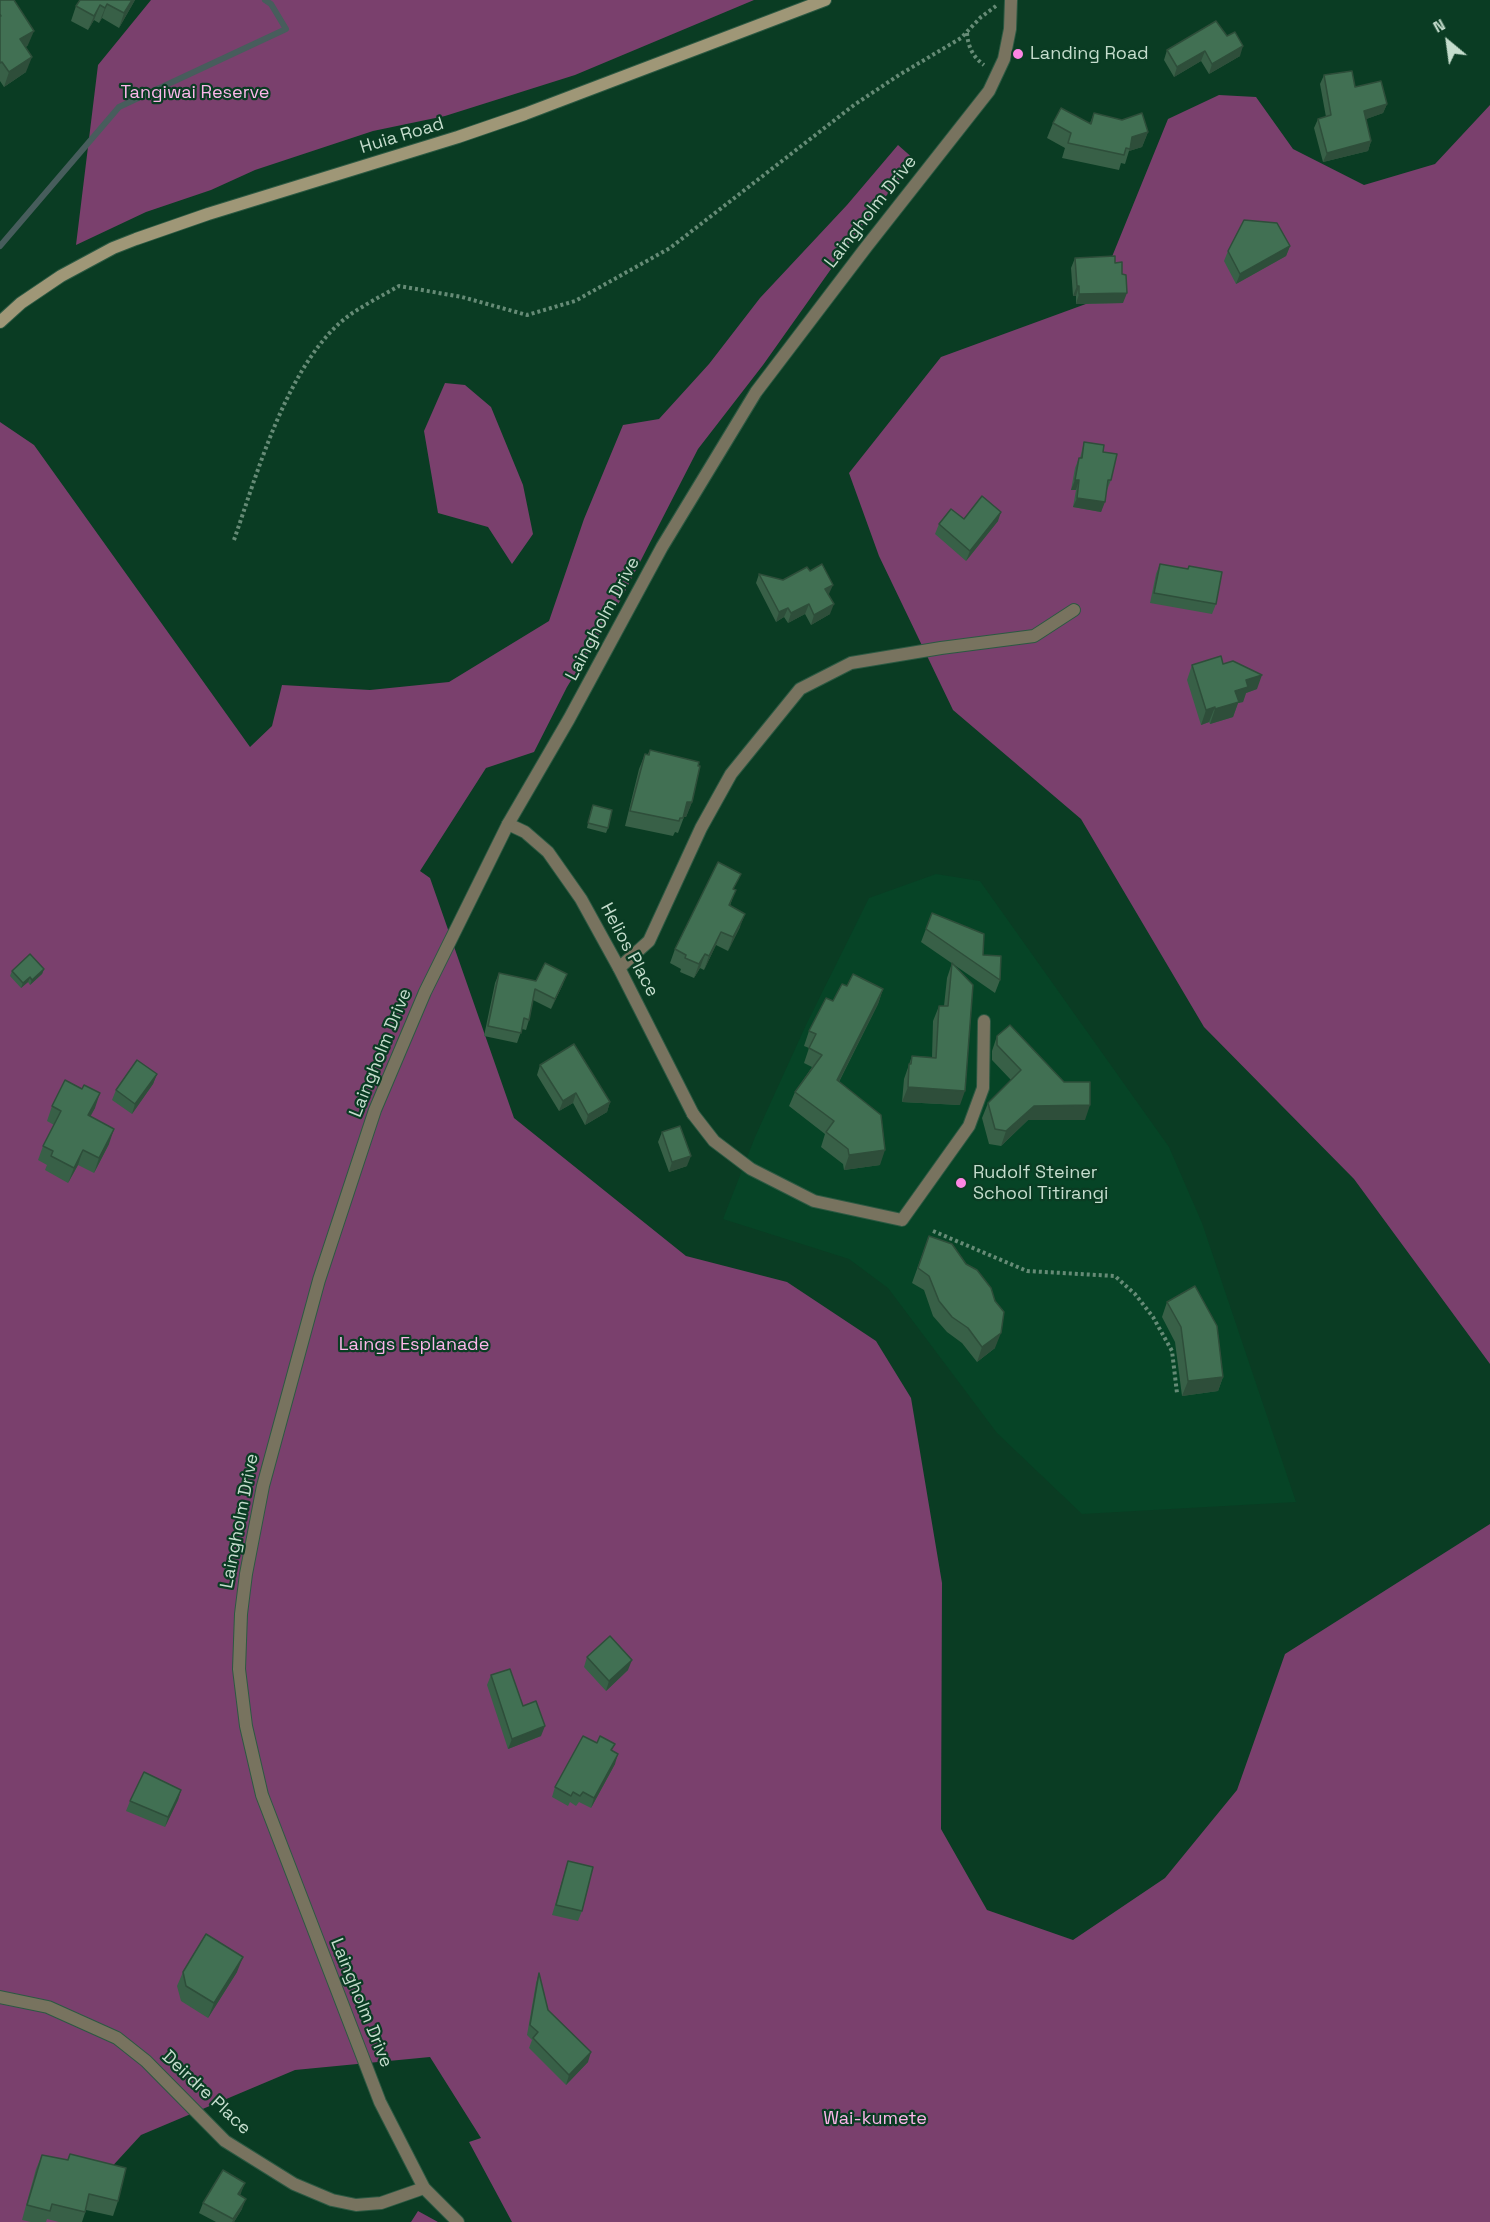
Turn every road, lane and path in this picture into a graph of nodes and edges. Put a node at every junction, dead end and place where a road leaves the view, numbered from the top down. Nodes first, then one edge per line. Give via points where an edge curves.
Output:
1 (825, 0) edge
2 (1004, 0) edge
3 (1011, 0) edge
4 (966, 32) junction
5 (997, 74) junction
6 (0, 321) edge
7 (234, 540) dead end
8 (1074, 610) dead end
9 (508, 824) junction
10 (619, 968) junction
11 (984, 1021) dead end
12 (933, 1231) dead end
13 (1177, 1393) dead end
14 (0, 1997) edge
15 (424, 2188) junction
16 (458, 2222) edge

1 - 6 main road, Huia Road via 525,114 136,239 61,276
2 - 4 path
3 - 5 street, Laingholm Drive via 1010,29
4 - 5 path via 976,60
4 - 7 path via 854,105 670,248 575,301 527,315 462,297 399,286 350,315 317,348 286,399
5 - 9 street, Laingholm Drive via 989,91 756,392 662,547
8 - 10 street via 1034,636 851,663 800,689 731,774 701,828 650,941
9 - 10 street, Helios Place via 525,832 548,852 581,899
9 - 15 street, Laingholm Drive via 425,992 375,1110 318,1280 280,1421 263,1486 241,1614 239,1669 244,1715 262,1795 380,2102
10 - 11 street, Helios Place via 693,1114 714,1141 742,1162 814,1201 902,1220 969,1126 983,1088
12 - 13 path via 1027,1271 1115,1276 1153,1317 1172,1351
14 - 15 street, Deirdre Place via 48,2007 117,2038 146,2061 225,2141 294,2184 356,2205 381,2203
15 - 16 street, Laingholm Drive

